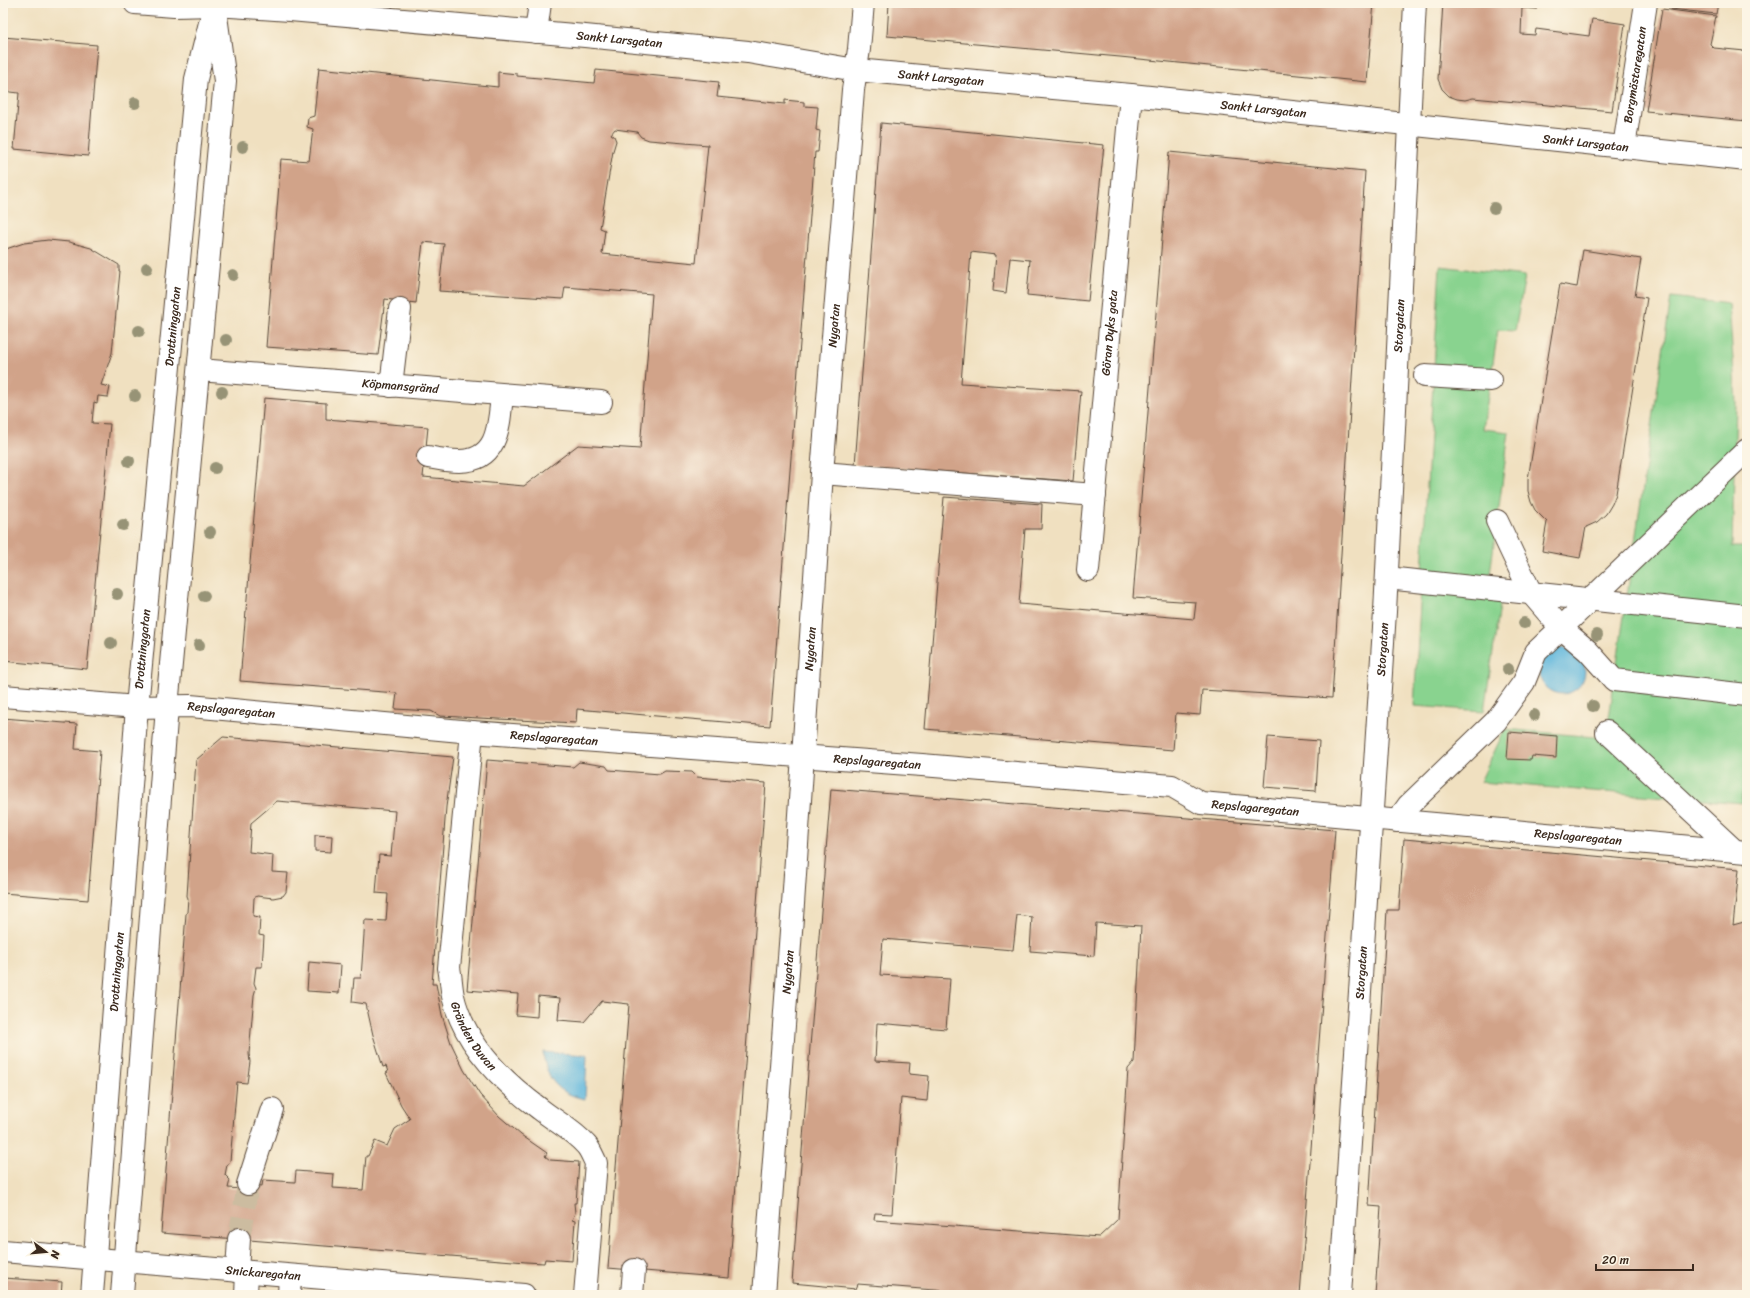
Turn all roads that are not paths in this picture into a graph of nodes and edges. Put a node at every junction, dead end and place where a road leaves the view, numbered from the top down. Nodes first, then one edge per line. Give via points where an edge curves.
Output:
1 (135, 3) edge
2 (540, 3) edge
3 (863, 3) edge
4 (1415, 3) edge
5 (1646, 3) edge
6 (215, 4) edge
7 (536, 32) junction
8 (856, 70) junction
9 (1131, 96) junction
10 (1410, 125) junction
11 (1624, 147) junction
12 (1747, 160) edge
13 (400, 309) dead end
14 (199, 370) junction
15 (1425, 376) dead end
16 (1491, 380) dead end
17 (391, 386) junction
18 (502, 394) junction
19 (601, 402) dead end
20 (1747, 450) edge
21 (428, 457) dead end
22 (822, 474) junction
23 (1095, 495) junction
24 (1497, 521) dead end
25 (1088, 570) dead end
26 (1387, 578) junction
27 (1531, 593) junction
28 (1590, 600) junction
29 (1747, 616) edge
30 (1562, 628) junction
31 (1747, 695) edge
32 (3, 696) edge
33 (137, 707) junction
34 (167, 707) junction
35 (472, 732) junction
36 (1607, 732) dead end
37 (803, 756) junction
38 (1371, 819) junction
39 (1397, 821) junction
40 (1741, 852) edge
41 (272, 1109) dead end
42 (248, 1184) tunnel mouth
43 (239, 1239) tunnel mouth
44 (3, 1251) edge
45 (94, 1259) junction
46 (124, 1262) junction
47 (634, 1270) dead end
48 (242, 1272) junction
49 (289, 1286) edge
50 (440, 1292) edge
51 (92, 1295) edge
52 (122, 1295) edge
53 (246, 1295) edge
54 (524, 1295) edge
55 (585, 1295) edge
56 (632, 1295) edge
57 (764, 1295) edge
58 (1340, 1295) edge

1 - 6 street, Sankt Larsgatan via 174,6
2 - 7 street
3 - 8 street, Nygatan
4 - 10 street, Storgatan
5 - 11 street, Borgmästaregatan
6 - 7 street, Sankt Larsgatan
6 - 14 street via 225,81
6 - 33 street, Drottninggatan via 196,79
7 - 8 street, Sankt Larsgatan via 748,52
8 - 9 street, Sankt Larsgatan
8 - 22 street, Nygatan via 852,90
9 - 10 street, Sankt Larsgatan
9 - 23 street, Göran Dyks gata
10 - 11 street, Sankt Larsgatan
10 - 26 street, Storgatan
11 - 12 street, Sankt Larsgatan
13 - 17 street
14 - 17 street, Köpmansgränd
14 - 34 street
15 - 16 street
17 - 18 street, Köpmansgränd
18 - 19 street, Köpmansgränd
18 - 21 street via 497,435 488,450 479,457 460,461
20 - 28 street
22 - 23 street
22 - 37 street, Nygatan
23 - 25 street, Göran Dyks gata
24 - 27 street
26 - 27 street
26 - 38 street, Storgatan
27 - 28 street
27 - 30 street
28 - 29 street
28 - 30 street
30 - 31 street via 1588,651 1614,680
30 - 39 street via 1536,652 1524,682 1496,721 1408,806
32 - 33 street, Repslagaregatan
33 - 34 street, Repslagaregatan
33 - 45 street, Drottninggatan
34 - 35 street, Repslagaregatan via 190,706
34 - 46 street
35 - 37 street, Repslagaregatan
35 - 55 street, Gränden Duvan via 449,968 453,996 462,1021 490,1066 587,1146 596,1163
36 - 40 street
37 - 38 street, Repslagaregatan via 1172,786 1201,803
37 - 57 street, Nygatan
38 - 39 street, Repslagaregatan
38 - 58 street, Storgatan
39 - 40 street, Repslagaregatan
41 - 42 street
43 - 48 street
44 - 45 street, Snickaregatan
45 - 46 street, Snickaregatan
45 - 51 street, Drottninggatan
46 - 48 street, Snickaregatan
46 - 52 street
47 - 56 street
48 - 49 street, Snickaregatan
48 - 53 street
49 - 50 street, Snickaregatan
50 - 54 street, Snickaregatan

